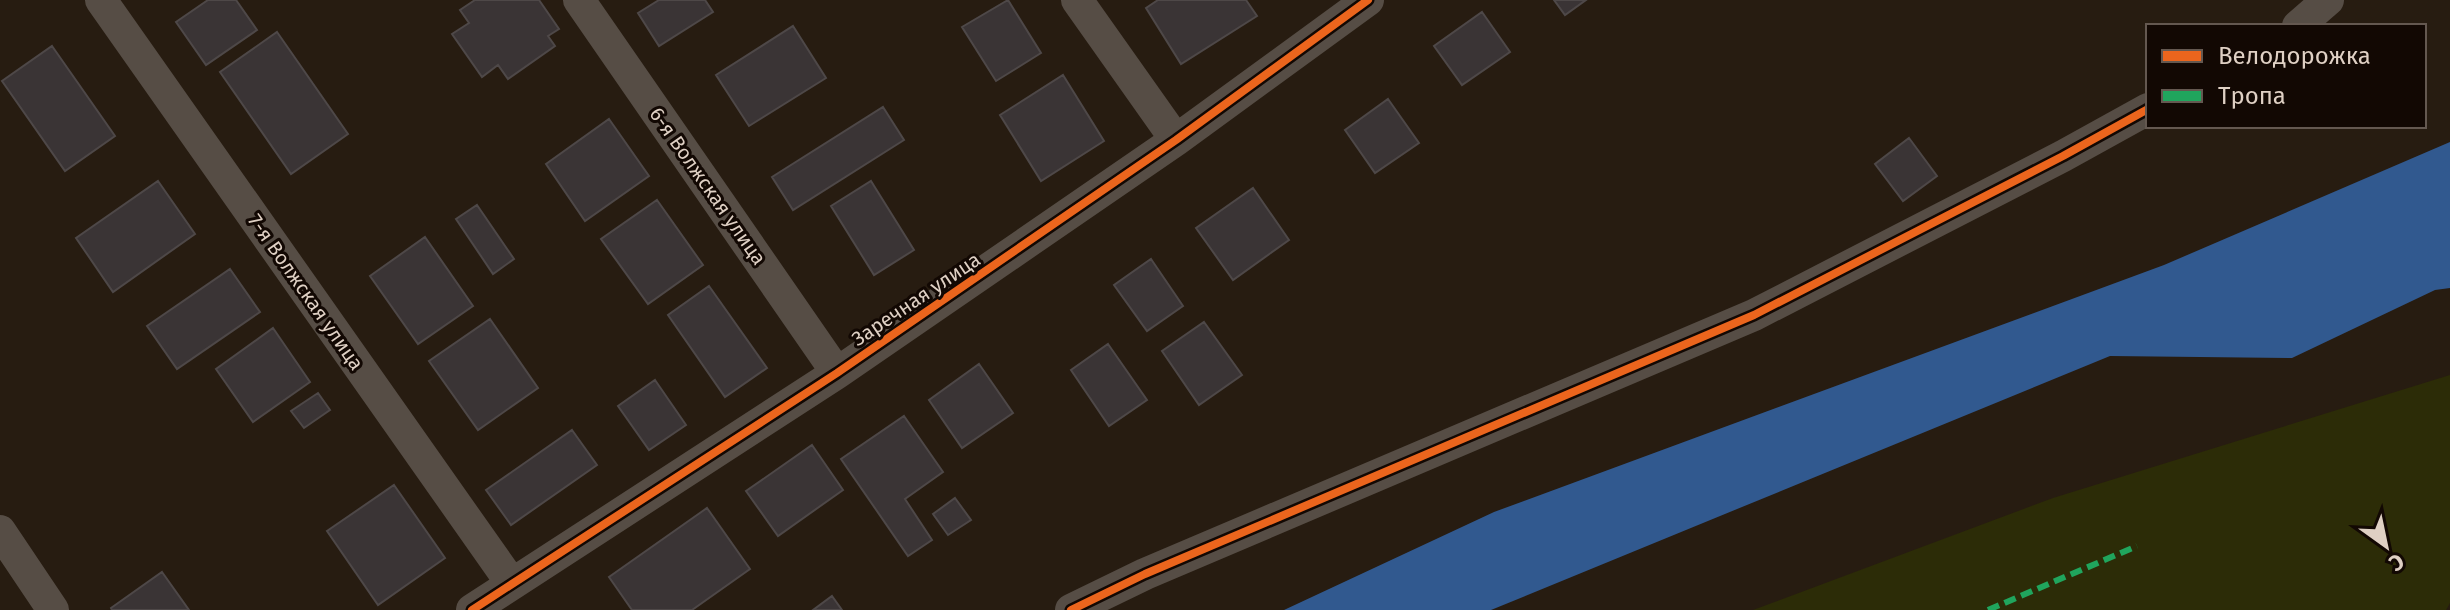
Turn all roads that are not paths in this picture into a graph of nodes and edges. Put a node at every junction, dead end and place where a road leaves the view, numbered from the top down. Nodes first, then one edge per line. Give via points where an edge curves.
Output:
1 (101, 0) edge
2 (579, 0) edge
3 (1077, 0) edge
4 (1368, 0) edge
5 (2328, 0) edge
6 (2300, 24) edge
7 (2146, 110) edge
8 (1176, 140) junction
9 (837, 373) junction
10 (0, 531) edge
11 (512, 584) junction
12 (53, 610) edge
13 (472, 610) edge
14 (1071, 610) edge

1 - 11 street, 7-я Волжская улица
2 - 9 street, 6-я Волжская улица
3 - 8 street
4 - 8 street, Заречная улица
5 - 6 street
7 - 14 street via 1754,315
8 - 9 street, Заречная улица
9 - 11 street, Заречная улица
10 - 12 street
11 - 13 street, Заречная улица

